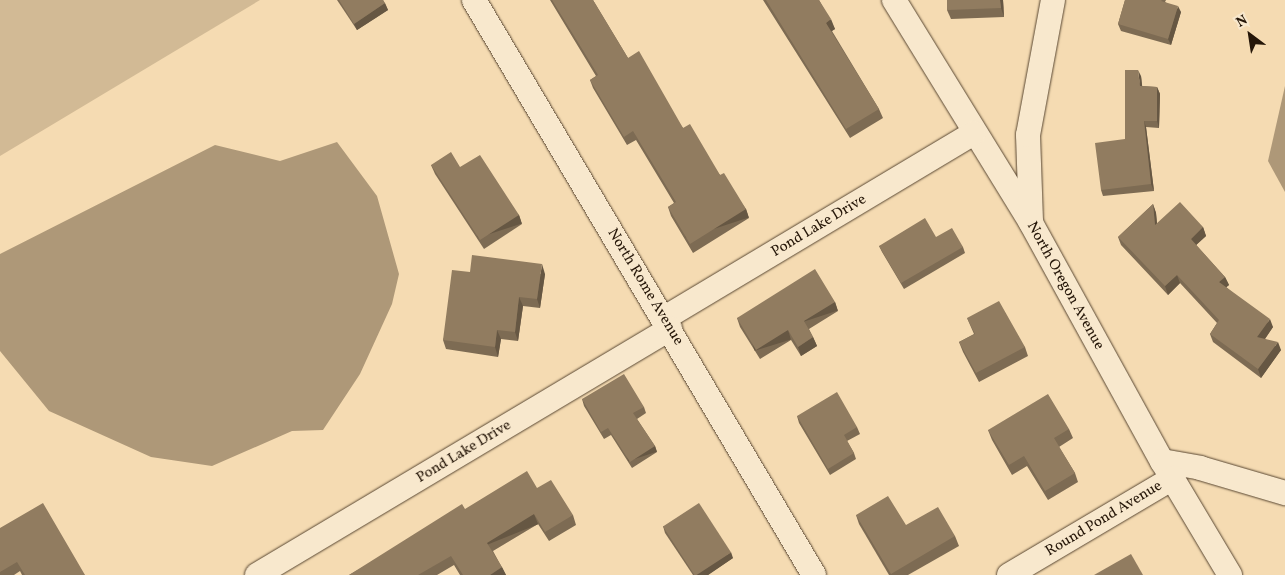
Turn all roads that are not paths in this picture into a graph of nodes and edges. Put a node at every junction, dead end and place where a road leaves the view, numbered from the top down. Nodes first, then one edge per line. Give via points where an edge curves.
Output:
1 (474, 0) edge
2 (894, 0) edge
3 (1053, 0) edge
4 (974, 133) junction
5 (1031, 223) junction
6 (667, 324) junction
7 (1168, 470) junction
8 (1285, 493) edge
9 (257, 575) edge
10 (814, 575) edge
11 (1009, 575) edge
12 (1230, 575) edge

1 - 6 street, North Rome Avenue
2 - 4 street, North Oregon Avenue
3 - 5 street via 1028,135
4 - 5 street, North Oregon Avenue
4 - 6 street, Pond Lake Drive
5 - 7 street, North Oregon Avenue
6 - 9 street, Pond Lake Drive
6 - 10 street, North Rome Avenue
7 - 8 street via 1200,468
7 - 11 street, Round Pond Avenue
7 - 12 street, North Oregon Avenue

